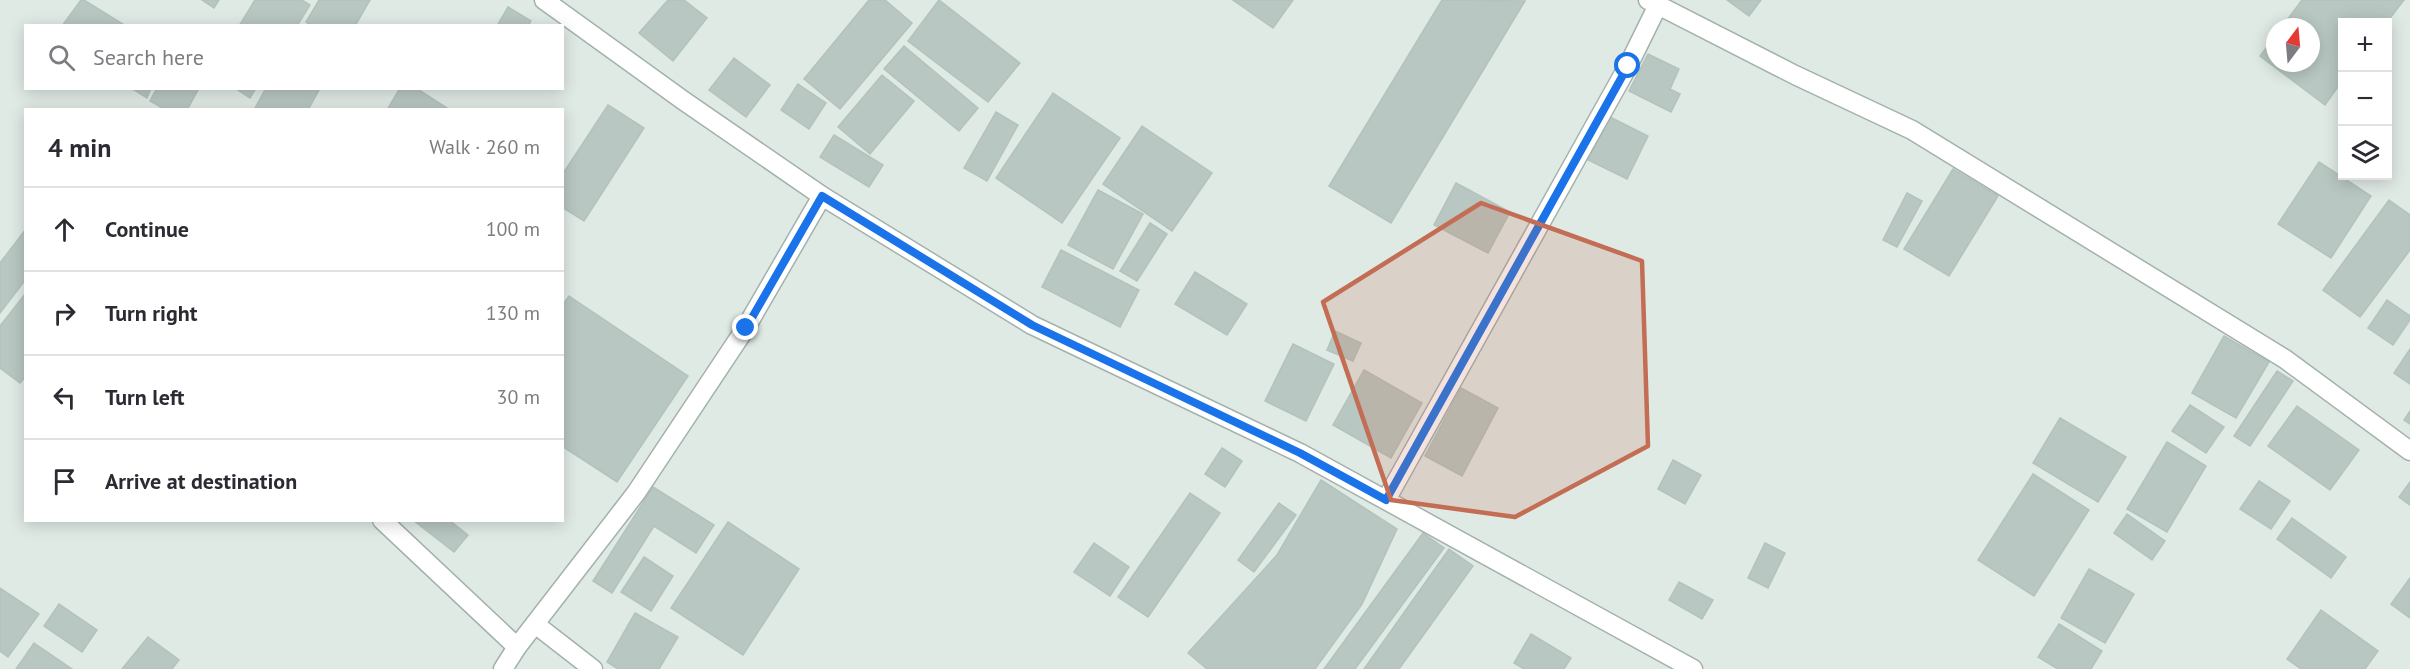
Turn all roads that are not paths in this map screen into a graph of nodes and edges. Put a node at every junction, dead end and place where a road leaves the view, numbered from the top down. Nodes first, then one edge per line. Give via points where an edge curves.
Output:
1 (544, 0) edge
2 (1653, 2) edge
3 (822, 196) junction
4 (2410, 451) edge
5 (1386, 500) junction
6 (384, 522) edge
7 (535, 624) junction
8 (517, 647) junction
9 (502, 669) edge
10 (593, 669) edge
11 (1694, 669) edge

1 - 3 street
2 - 4 street via 1912,130 2285,359
2 - 5 street via 1628,66
3 - 5 street via 1032,325 1300,453
3 - 7 street via 746,328 636,493
5 - 11 street
6 - 8 street
7 - 8 street
7 - 10 street
8 - 9 street

